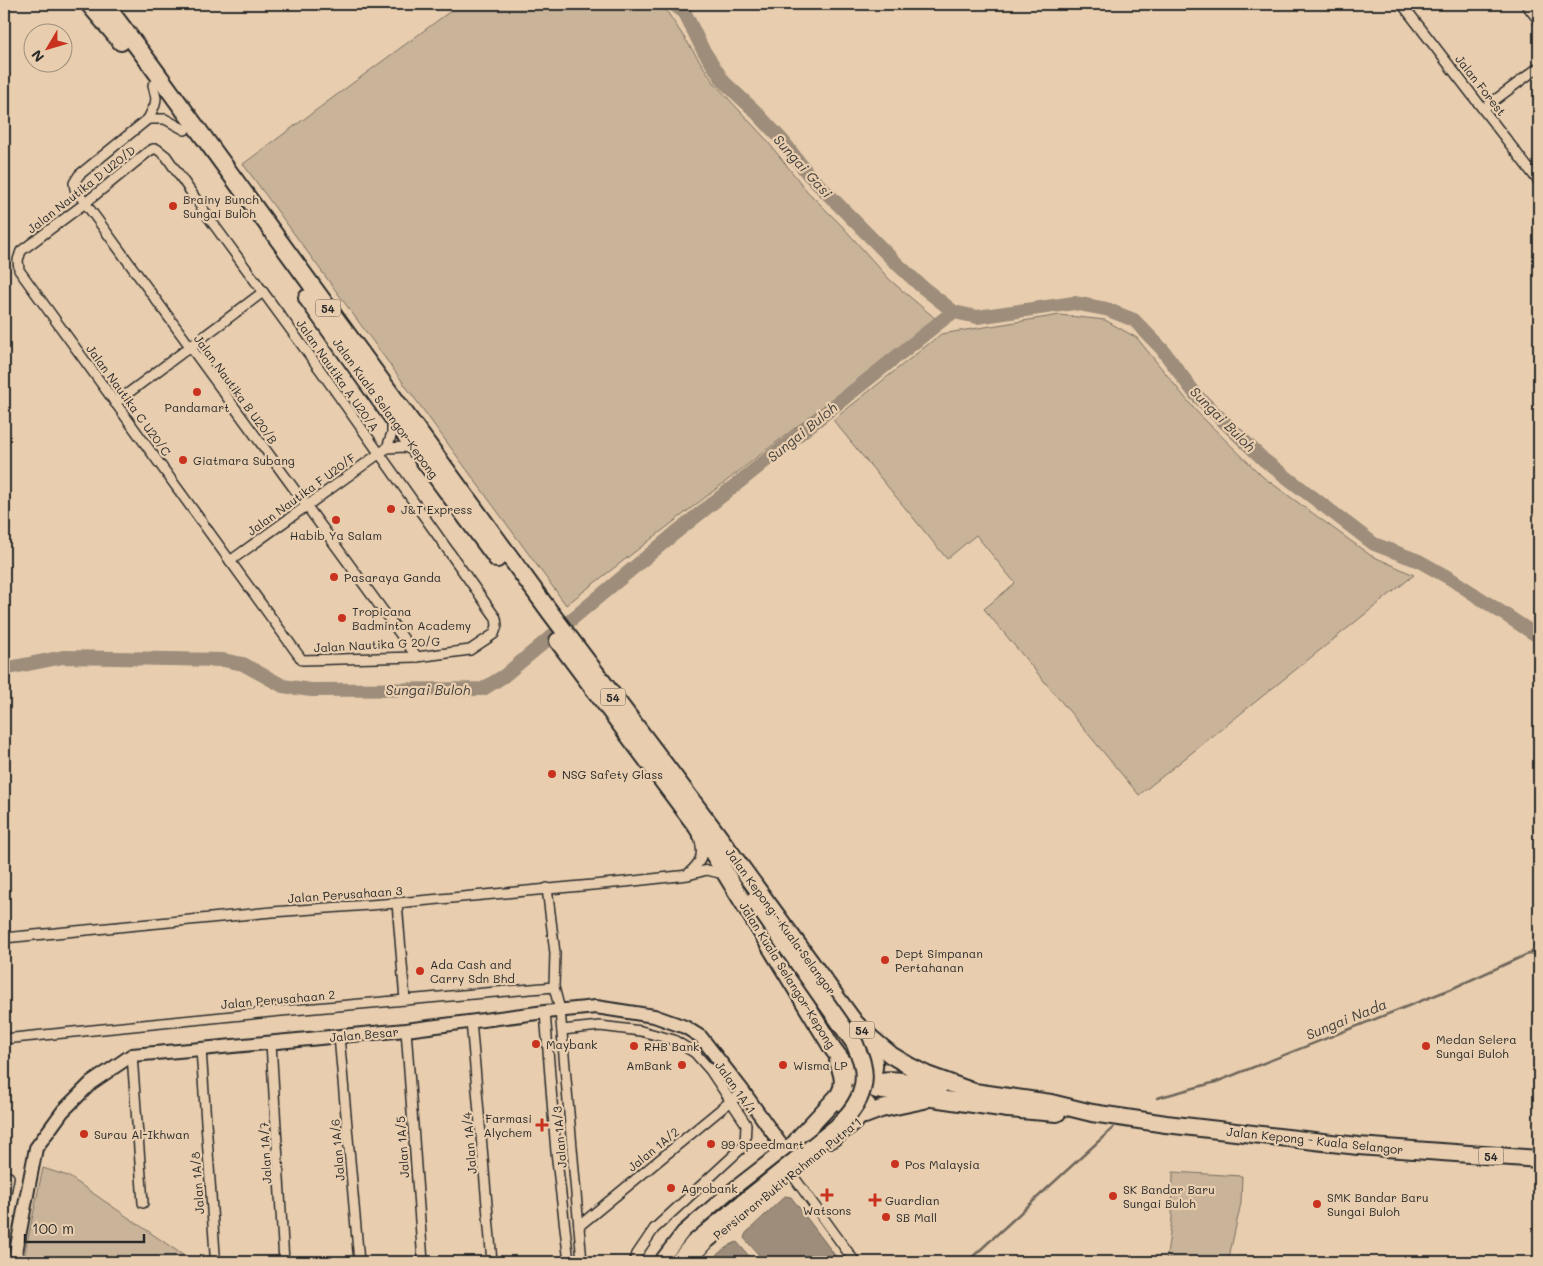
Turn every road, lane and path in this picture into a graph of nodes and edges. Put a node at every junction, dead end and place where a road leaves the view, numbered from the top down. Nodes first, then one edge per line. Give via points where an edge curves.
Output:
1 (89, 4) edge
2 (105, 4) edge
3 (1402, 4) edge
4 (1526, 4) edge
5 (1539, 21) edge
6 (1539, 67) edge
7 (153, 85) junction
8 (1483, 109) junction
9 (148, 119) junction
10 (185, 130) junction
11 (157, 150) joint
12 (1539, 182) edge
13 (84, 204) junction
14 (21, 251) joint
15 (264, 292) junction
16 (190, 347) junction
17 (116, 403) junction
18 (392, 416) junction
19 (387, 448) junction
20 (418, 453) junction
21 (379, 454) junction
22 (306, 505) junction
23 (230, 561) junction
24 (545, 615) junction
25 (496, 618) joint
26 (564, 641) junction
27 (417, 657) junction
28 (697, 827) junction
29 (714, 830) junction
30 (688, 875) junction
31 (726, 875) junction
32 (547, 888) junction
33 (397, 903) junction
34 (4, 938) edge
35 (554, 986) junction
36 (405, 1000) junction
37 (560, 1010) junction
38 (545, 1012) junction
39 (471, 1022) junction
40 (856, 1023) junction
41 (406, 1030) junction
42 (562, 1030) junction
43 (339, 1036) junction
44 (4, 1039) edge
45 (271, 1043) junction
46 (833, 1049) junction
47 (202, 1050) junction
48 (132, 1055) junction
49 (852, 1074) junction
50 (868, 1086) junction
51 (743, 1091) junction
52 (974, 1092) junction
53 (936, 1098) junction
54 (731, 1101) junction
55 (843, 1104) junction
56 (1092, 1113) junction
57 (865, 1115) junction
58 (798, 1138) junction
59 (784, 1149) junction
60 (1539, 1159) edge
61 (791, 1173) junction
62 (9, 1177) dead end
63 (4, 1203) edge
64 (143, 1203) dead end
65 (579, 1226) junction
66 (215, 1254) dead end
67 (14, 1262) edge
68 (284, 1262) edge
69 (359, 1262) edge
70 (423, 1262) edge
71 (492, 1262) edge
72 (569, 1262) edge
73 (582, 1262) edge
74 (634, 1262) edge
75 (660, 1262) edge
76 (678, 1262) edge
77 (689, 1262) edge
78 (855, 1262) edge

1 - 7 highway, Jalan Kuala Selangor-Kepong / 54
2 - 24 highway, Jalan Kuala Selangor-Kepong / 54
3 - 8 street, Jalan Forest
4 - 5 street
6 - 8 street
7 - 9 street via 155,105
7 - 10 highway, Jalan Kuala Selangor-Kepong / 54
8 - 12 street, Jalan Forest
9 - 10 street via 165,119
9 - 13 street, Jalan Nautika B U20/B via 79,175 74,183 75,190
10 - 18 highway, Jalan Kuala Selangor-Kepong / 54
11 - 13 street, Jalan Nautika D U20/D via 148,152
11 - 15 street, Jalan Nautika A U20/A via 166,156
13 - 14 street, Jalan Nautika D U20/D
13 - 16 street, Jalan Nautika B U20/B
14 - 17 street, Jalan Nautika C U20/C via 19,270
15 - 16 street
15 - 21 street, Jalan Nautika A U20/A
16 - 17 street
16 - 22 street, Jalan Nautika B U20/B
17 - 23 street, Jalan Nautika C U20/C
18 - 19 street via 392,433
18 - 20 highway, Jalan Kuala Selangor-Kepong / 54
19 - 20 street via 404,448
19 - 21 street, Jalan Nautika F U20/F
20 - 24 highway, Jalan Kuala Selangor-Kepong / 54
21 - 22 street, Jalan Nautika F U20/F
21 - 25 street, Jalan Nautika A U20/A
22 - 23 street, Jalan Nautika F U20/F
22 - 27 street, Jalan Nautika B U20/B
23 - 27 street, Jalan Nautika G 20/G via 302,660
24 - 26 highway, Jalan Kepong - Kuala Selangor / 54
25 - 27 street, Jalan Nautika G 20/G via 494,634 470,650
26 - 28 highway, Jalan Kepong - Kuala Selangor / 54
26 - 29 highway, Jalan Kepong - Kuala Selangor / 54
28 - 30 street via 701,860
28 - 31 highway, Jalan Kepong - Kuala Selangor / 54
29 - 40 highway, Jalan Kepong - Kuala Selangor / 54
29 - 76 highway, bridge via 754,900 855,1044 863,1078 857,1105 837,1127 693,1244
30 - 31 street, Jalan Perusahaan 3 via 707,870
30 - 32 street, Jalan Perusahaan 3
31 - 46 highway, Jalan Kuala Selangor-Kepong / 54
32 - 33 street, Jalan Perusahaan 3
32 - 35 street, Jalan 1A/3 via 555,953
33 - 34 street, Jalan Perusahaan 3
33 - 36 street
35 - 36 street, Jalan Perusahaan 2
35 - 37 street, Jalan 1A/3
36 - 44 street, Jalan Perusahaan 2
37 - 38 street, Jalan Besar
37 - 42 street, Jalan 1A/3
37 - 51 street, Jalan Besar via 596,1007 654,1016 686,1027 701,1037
38 - 39 street, Jalan Besar
38 - 72 street, Jalan 1A/3
39 - 41 street, Jalan Besar
39 - 71 street, Jalan 1A/4
40 - 49 highway via 875,1064 869,1074
40 - 52 highway, Jalan Kepong - Kuala Selangor / 54 via 891,1055 911,1067
41 - 43 street, Jalan Besar
41 - 70 street, Jalan 1A/5
42 - 54 street, Jalan 1A/1 via 600,1026 641,1031 674,1040 695,1053
42 - 65 street, Jalan 1A/3
43 - 45 street, Jalan Besar
43 - 69 street, Jalan 1A/6
45 - 47 street, Jalan Besar
45 - 68 street, Jalan 1A/7
46 - 49 highway, Jalan Kuala Selangor-Kepong / 54
46 - 58 highway via 842,1076 842,1089
47 - 48 street, Jalan Besar
47 - 66 street, Jalan 1A/8
48 - 64 street
48 - 67 street via 91,1083 63,1111 36,1148
49 - 50 highway, Jalan Kepong - Kuala Selangor / 54
50 - 52 highway via 882,1081 911,1082
50 - 53 highway, Jalan Kepong - Kuala Selangor / 54
50 - 55 highway
51 - 54 street, Jalan 1A/2
51 - 59 street, Jalan Besar
52 - 56 highway, Jalan Kepong - Kuala Selangor / 54 via 1051,1103
53 - 56 highway, Jalan Kepong - Kuala Selangor / 54 via 1050,1114
53 - 57 highway
54 - 65 street, Jalan 1A/2
54 - 74 street, Jalan 1A/1 via 746,1124 745,1145 654,1228
55 - 57 street via 854,1098 863,1098 870,1104
55 - 58 street, Persiaran Bukit Rahman Putra 1
56 - 60 highway, Jalan Kepong - Kuala Selangor / 54 via 1292,1139
57 - 61 street, Persiaran Bukit Rahman Putra 1
58 - 59 street, Persiaran Bukit Rahman Putra 1
59 - 75 street, Persiaran Bukit Rahman Putra 1 via 684,1232
61 - 77 street, Persiaran Bukit Rahman Putra 1 via 706,1243
61 - 78 street
62 - 63 street
65 - 73 street, Jalan 1A/3

